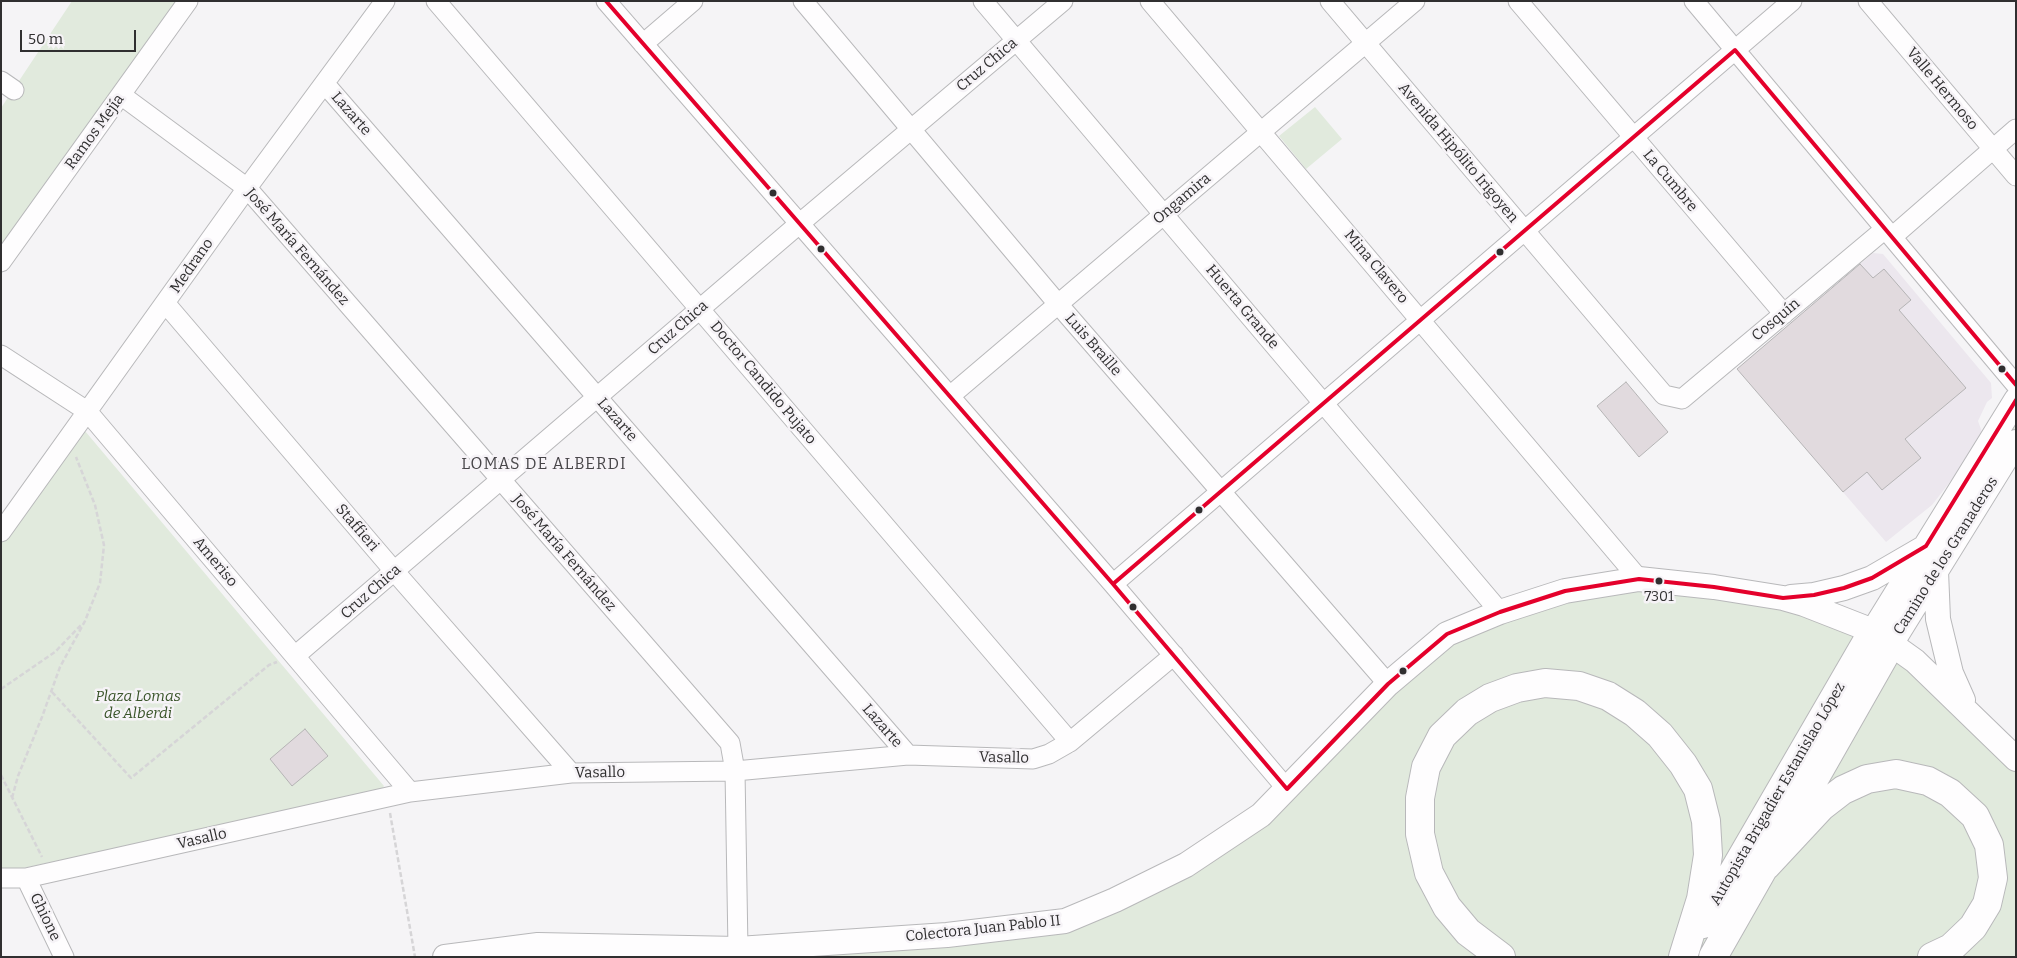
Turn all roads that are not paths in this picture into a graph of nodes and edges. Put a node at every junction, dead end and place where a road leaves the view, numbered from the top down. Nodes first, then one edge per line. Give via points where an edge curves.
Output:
1 (188, 1) edge
2 (385, 1) edge
3 (436, 1) edge
4 (606, 1) edge
5 (693, 1) edge
6 (804, 1) edge
7 (983, 1) edge
8 (1063, 1) edge
9 (1150, 1) edge
10 (1330, 1) edge
11 (1414, 1) edge
12 (1518, 1) edge
13 (1694, 1) edge
14 (1792, 1) edge
15 (1868, 1) edge
16 (1016, 40) junction
17 (1365, 43) junction
18 (643, 44) junction
19 (1735, 50) junction
20 (325, 84) junction
21 (121, 95) junction
22 (912, 129) junction
23 (2016, 129) edge
24 (1261, 132) junction
25 (1634, 137) junction
26 (1993, 150) junction
27 (2016, 176) edge
28 (247, 188) junction
29 (1164, 214) junction
30 (799, 224) junction
31 (1524, 231) junction
32 (1888, 233) junction
33 (1, 262) edge
34 (166, 304) junction
35 (1058, 304) junction
36 (700, 309) junction
37 (1784, 314) junction
38 (1421, 321) junction
39 (1, 355) edge
40 (2016, 385) edge
41 (1664, 395) joint
42 (950, 396) junction
43 (597, 398) junction
44 (2016, 400) edge
45 (1324, 404) junction
46 (87, 411) junction
47 (2016, 442) edge
48 (501, 480) junction
49 (1221, 492) junction
50 (1, 532) edge
51 (1926, 546) junction
52 (1936, 571) junction
53 (395, 572) junction
54 (1639, 579) junction
55 (1113, 584) junction
56 (1783, 598) junction
57 (1500, 612) junction
58 (1882, 638) junction
59 (296, 656) junction
60 (1174, 656) junction
61 (1388, 684) junction
62 (1968, 711) junction
63 (1070, 742) junction
64 (908, 755) junction
65 (2016, 759) edge
66 (735, 771) junction
67 (571, 773) junction
68 (1287, 789) junction
69 (410, 792) junction
70 (1766, 866) junction
71 (1, 878) edge
72 (26, 878) junction
73 (738, 949) junction
74 (64, 957) edge
75 (445, 957) edge
76 (1501, 957) edge
77 (1683, 957) edge
78 (1713, 957) edge
79 (1932, 957) edge

1 - 21 street, Ramos Mejía
2 - 20 street, Medrano
3 - 36 street, Doctor Candido Pujato
4 - 18 street
5 - 18 street
6 - 22 street, Luis Braille
7 - 16 street, Huerta Grande
8 - 16 street, Cruz Chica
9 - 24 street, Mina Clavero
10 - 17 street, Avenida Hipólito Irigoyen
11 - 17 street, Ongamira
12 - 25 street, La Cumbre
13 - 19 street
14 - 19 street
15 - 26 street, Valle Hermoso
16 - 22 street, Cruz Chica
16 - 29 street, Huerta Grande
17 - 24 street, Ongamira
17 - 31 street, Avenida Hipólito Irigoyen
18 - 30 street
19 - 25 street
19 - 32 street
20 - 28 street, Medrano
20 - 43 street, Lazarte
21 - 28 street, José María Fernández
21 - 33 street, Ramos Mejía
22 - 30 street, Cruz Chica
22 - 35 street, Luis Braille
23 - 26 street, Cosquín
24 - 29 street, Ongamira
24 - 38 street, Mina Clavero
25 - 31 street
25 - 37 street, La Cumbre
26 - 27 street, Valle Hermoso
26 - 32 street, Cosquín
28 - 34 street, Medrano
28 - 48 street, José María Fernández
29 - 35 street, Ongamira
29 - 45 street, Huerta Grande
30 - 36 street, Cruz Chica
30 - 42 street
31 - 38 street
31 - 41 street, Avenida Hipólito Irigoyen
32 - 37 street, Cosquín
32 - 40 street
34 - 46 street, Medrano
34 - 53 street, Staffieri
35 - 42 street, Ongamira
35 - 49 street, Luis Braille
36 - 43 street, Cruz Chica
36 - 63 street, Doctor Candido Pujato
37 - 41 street, Cosquín via 1682,399
38 - 45 street
38 - 54 street, Mina Clavero
39 - 46 street, Ameriso
42 - 55 street
43 - 48 street, Cruz Chica
43 - 64 street, Lazarte
44 - 51 main road, Camino de los Granaderos
45 - 49 street
45 - 57 street, Huerta Grande
46 - 50 street, Medrano
46 - 59 street, Ameriso
47 - 52 main road, Camino de los Granaderos
48 - 53 street, Cruz Chica
48 - 66 street, José María Fernández via 730,743
49 - 55 street
49 - 61 street, Luis Braille
51 - 56 main road via 1872,578 1814,595
51 - 58 main road, Camino de los Granaderos
52 - 58 main road, Camino de los Granaderos
52 - 62 main road via 1938,619 1944,647 1951,673
53 - 59 street, Cruz Chica
53 - 67 street, Staffieri
54 - 56 main road, Colectora Juan Pablo II
54 - 57 main road, Colectora Juan Pablo II via 1565,591
55 - 60 street
56 - 58 main road, Colectora Juan Pablo II
57 - 61 main road, Colectora Juan Pablo II via 1447,634
58 - 62 main road, Colectora Juan Pablo II via 1915,661
58 - 70 highway, Autopista Brigadier Estanislao López
58 - 77 highway, Autopista Brigadier Estanislao López
59 - 69 street, Ameriso
60 - 63 street, Vasallo
60 - 68 street
61 - 68 main road, Colectora Juan Pablo II
62 - 65 main road, Colectora Juan Pablo II
63 - 64 street, Vasallo via 1033,759
64 - 66 street, Vasallo
66 - 67 street, Vasallo
66 - 73 street, José María Fernández
67 - 69 street, Vasallo
68 - 73 main road, Colectora Juan Pablo II via 1261,814 1186,865 1065,921 947,935
69 - 72 street, Vasallo
70 - 78 highway, Autopista Brigadier Estanislao López
70 - 79 highway via 1820,807 1843,790 1867,779 1896,774 1928,780 1950,793 1975,816 1989,846 1993,878 1987,904 1973,927 1952,948
71 - 72 street, Vasallo
72 - 74 street, Ghione
73 - 75 main road, Colectora Juan Pablo II via 538,945
76 - 77 highway via 1468,932 1447,907 1429,873 1420,834 1420,798 1426,767 1442,736 1467,712 1490,698 1517,688 1545,683 1579,686 1608,696 1635,713 1660,735 1698,789 1706,821 1708,855 1701,899

